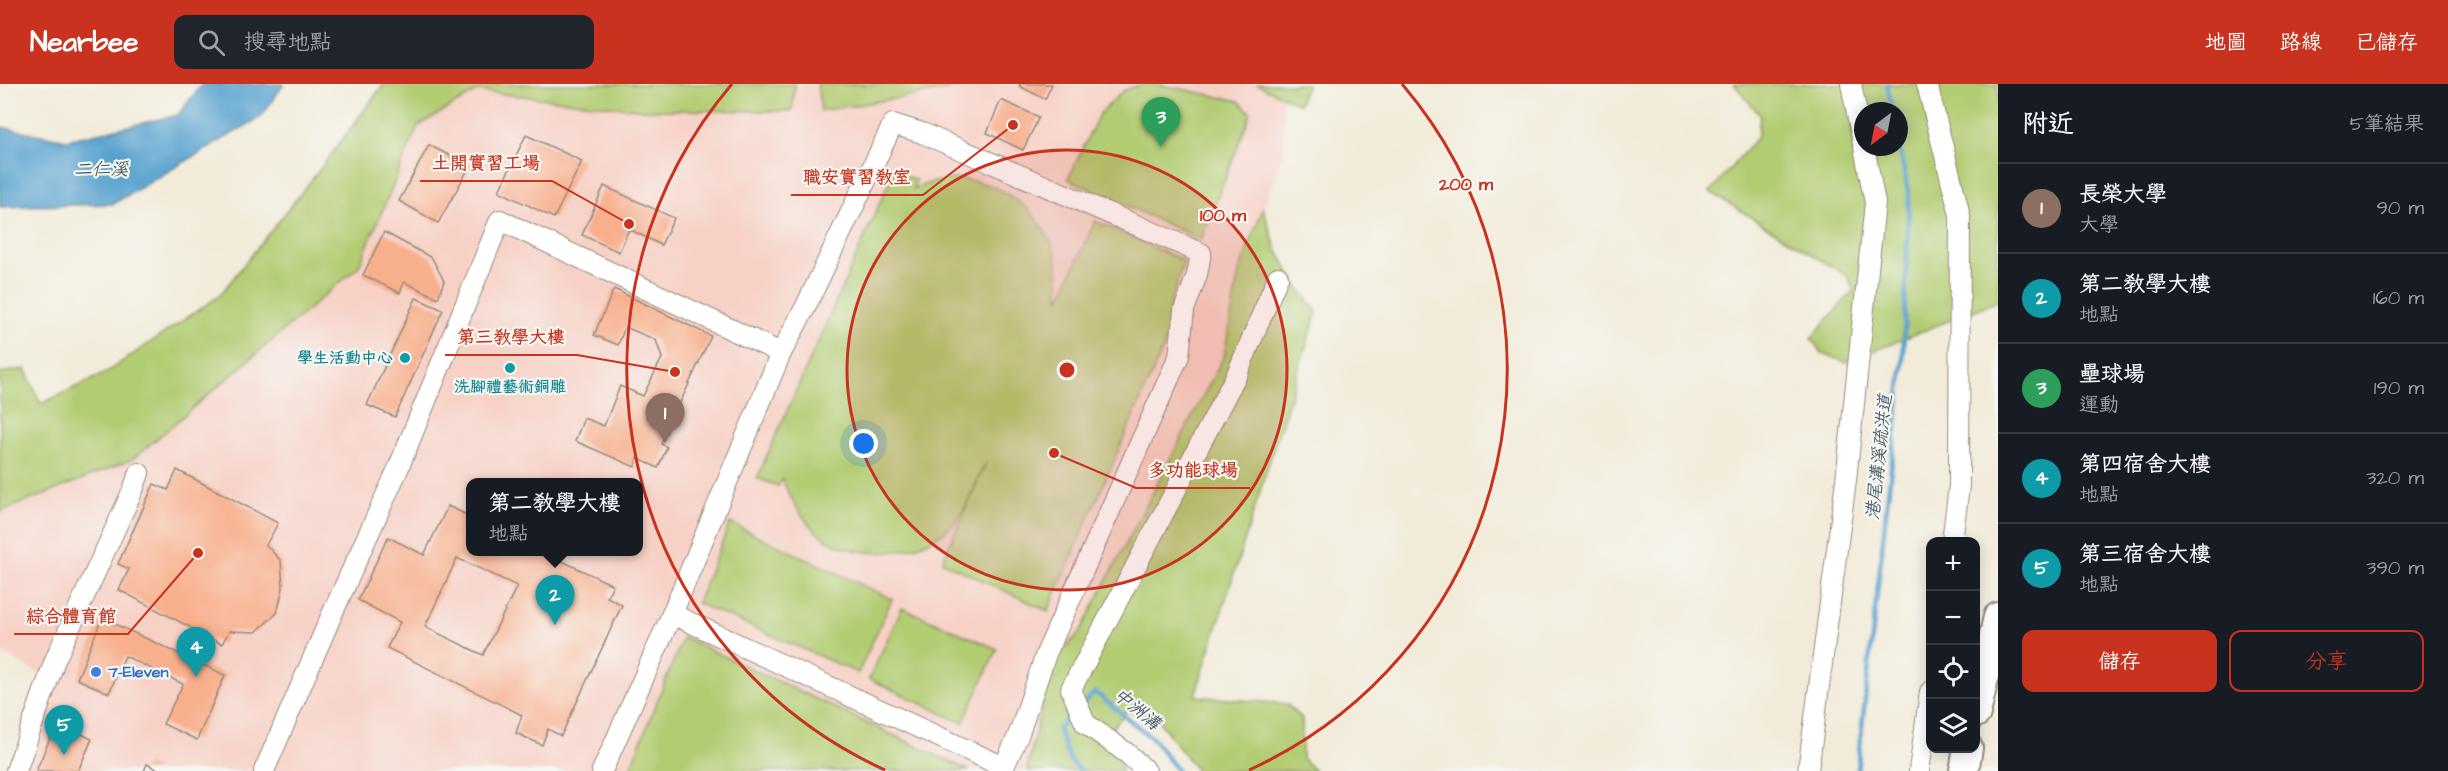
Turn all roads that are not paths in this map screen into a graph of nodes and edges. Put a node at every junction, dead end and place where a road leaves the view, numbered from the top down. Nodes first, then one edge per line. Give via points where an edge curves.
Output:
1 (1851, 84) edge
2 (1927, 84) edge
3 (1855, 102) edge
4 (1865, 156) edge
5 (1278, 277) dead end
6 (782, 352) junction
7 (139, 473) dead end
8 (1953, 537) edge
9 (672, 614) junction
10 (1998, 617) edge
11 (1929, 699) edge
12 (1979, 699) edge
13 (1967, 753) edge
14 (1003, 769) edge
15 (16, 771) edge
16 (264, 771) edge
17 (602, 771) edge
18 (1146, 771) edge
19 (1808, 771) edge
20 (1919, 771) edge
21 (1964, 771) edge

1 - 3 lane
2 - 8 lane via 1960,215 1959,486
4 - 19 lane via 1875,202 1846,480
5 - 18 lane via 1237,374 1071,689 1084,723
6 - 9 lane
6 - 14 lane via 893,124 1201,253 1184,310 1179,356 1046,654
6 - 16 lane via 500,220 398,470
7 - 15 lane via 55,660
9 - 14 lane
9 - 17 lane
10 - 12 highway
11 - 20 lane
13 - 21 highway

